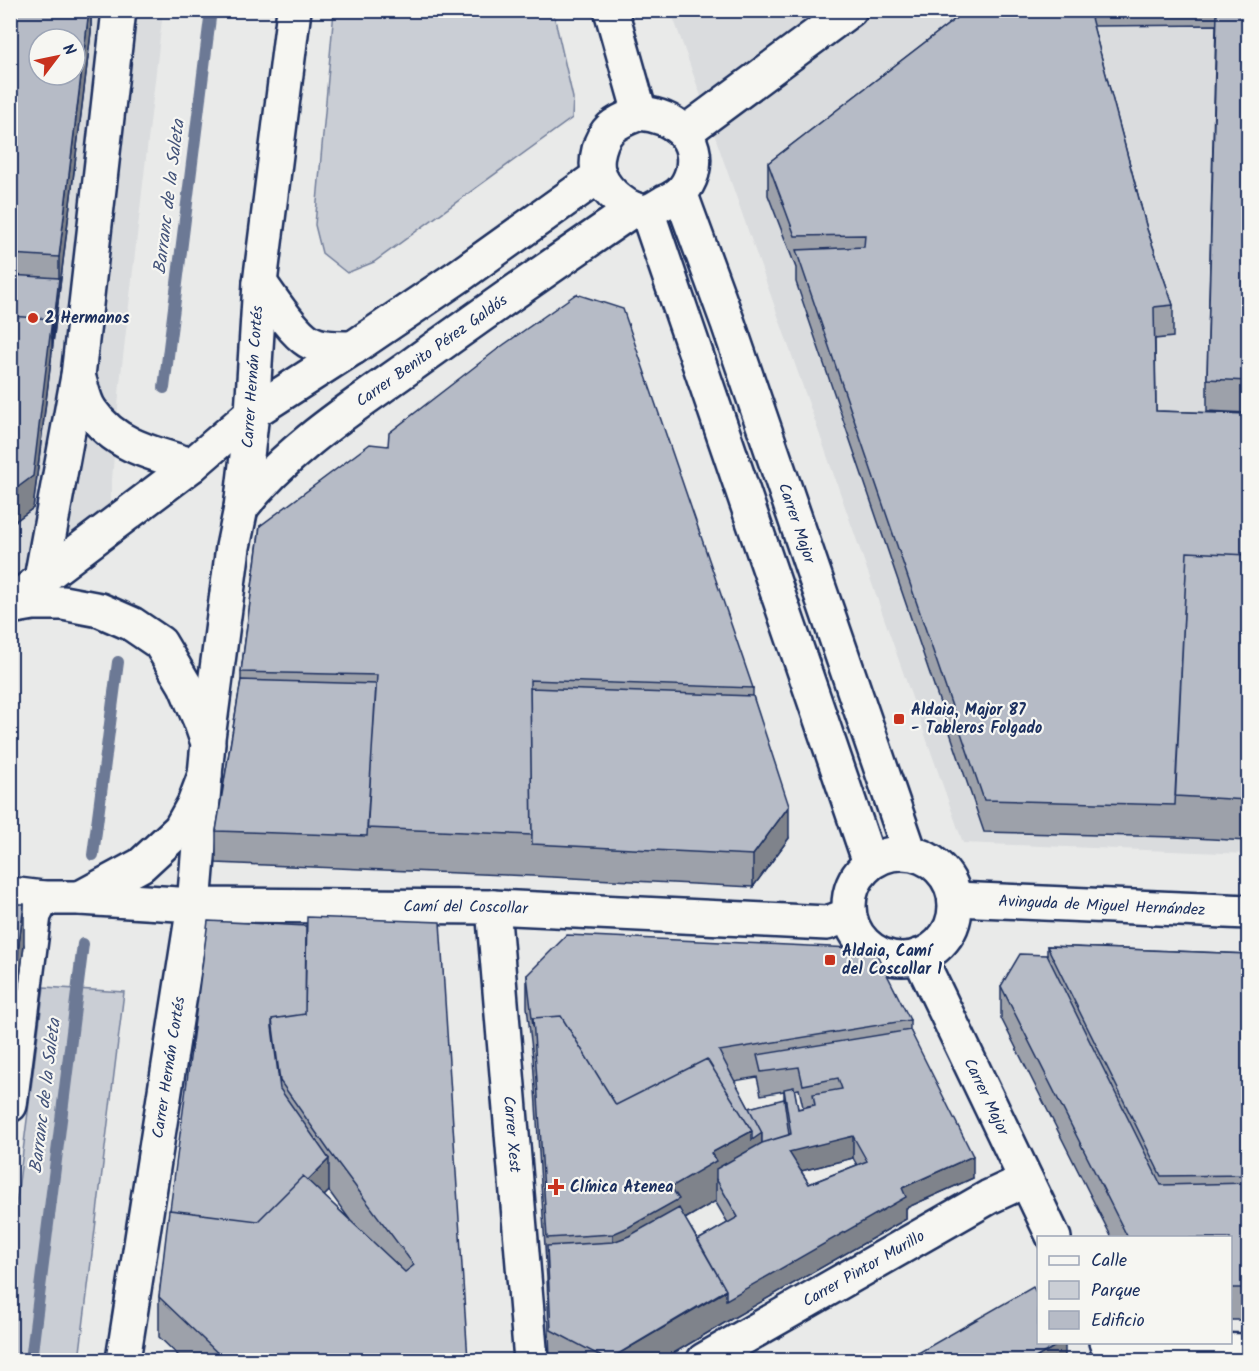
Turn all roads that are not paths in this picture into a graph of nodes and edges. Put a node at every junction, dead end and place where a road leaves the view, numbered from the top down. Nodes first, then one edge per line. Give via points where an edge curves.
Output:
1 (119, 10) edge
2 (294, 10) edge
3 (611, 10) edge
4 (850, 10) edge
5 (640, 113) junction
6 (684, 133) junction
7 (600, 175) junction
8 (681, 195) junction
9 (641, 210) junction
10 (260, 283) junction
11 (353, 348) junction
12 (78, 376) junction
13 (252, 413) junction
14 (192, 465) junction
15 (242, 508) junction
16 (41, 579) junction
17 (10, 606) edge
18 (208, 743) junction
19 (205, 775) junction
20 (910, 853) junction
21 (870, 863) junction
22 (10, 894) edge
23 (43, 898) junction
24 (80, 898) junction
25 (955, 899) junction
26 (194, 905) junction
27 (493, 907) junction
28 (1248, 912) edge
29 (849, 915) junction
30 (919, 956) junction
31 (10, 1105) edge
32 (1026, 1180) junction
33 (1053, 1236) edge
34 (1109, 1350) edge
35 (1248, 1350) edge
36 (127, 1358) edge
37 (531, 1360) edge
38 (704, 1360) edge

1 - 12 street
2 - 10 street, Carrer Hernán Cortés
3 - 5 street
4 - 6 street
5 - 6 street via 657,115
5 - 7 street via 610,128 597,159
6 - 8 street via 692,148 694,165
7 - 9 street via 619,202
7 - 11 street
8 - 9 street
8 - 20 street, Carrer Major
9 - 15 street, Carrer Benito Pérez Galdós via 515,291 337,419 284,460
9 - 21 street
10 - 11 street via 308,341 327,348
10 - 13 street, Carrer Hernán Cortés
11 - 13 street
12 - 14 street via 89,410 108,431 136,449
12 - 16 street
13 - 14 street
13 - 15 street, Carrer Hernán Cortés
14 - 16 street
15 - 18 street, Carrer Hernán Cortés via 233,547
16 - 17 street
17 - 18 street, Camí del Coscollar via 63,603 100,610 132,624 160,643 185,685
18 - 19 street, Camí del Coscollar
19 - 24 street, Camí del Coscollar via 180,829 141,865
19 - 26 street, Carrer Hernán Cortés
20 - 21 street via 877,858
20 - 25 street via 940,869 950,882
21 - 29 street via 854,882
22 - 23 street, Camí del Coscollar
23 - 24 street, Camí del Coscollar
23 - 31 street via 34,915
24 - 26 street, Camí del Coscollar
25 - 28 street, Avinguda de Miguel Hernández
25 - 30 street via 954,917 947,934 935,948
26 - 27 street, Camí del Coscollar
26 - 36 street, Carrer Hernán Cortés
27 - 29 street, Camí del Coscollar via 827,923
27 - 37 street, Carrer Xest
29 - 30 street via 867,947 883,956
30 - 32 street, Carrer Major
32 - 33 street, Carrer Major
32 - 38 street, Carrer Pintor Murillo via 988,1197
34 - 35 street

